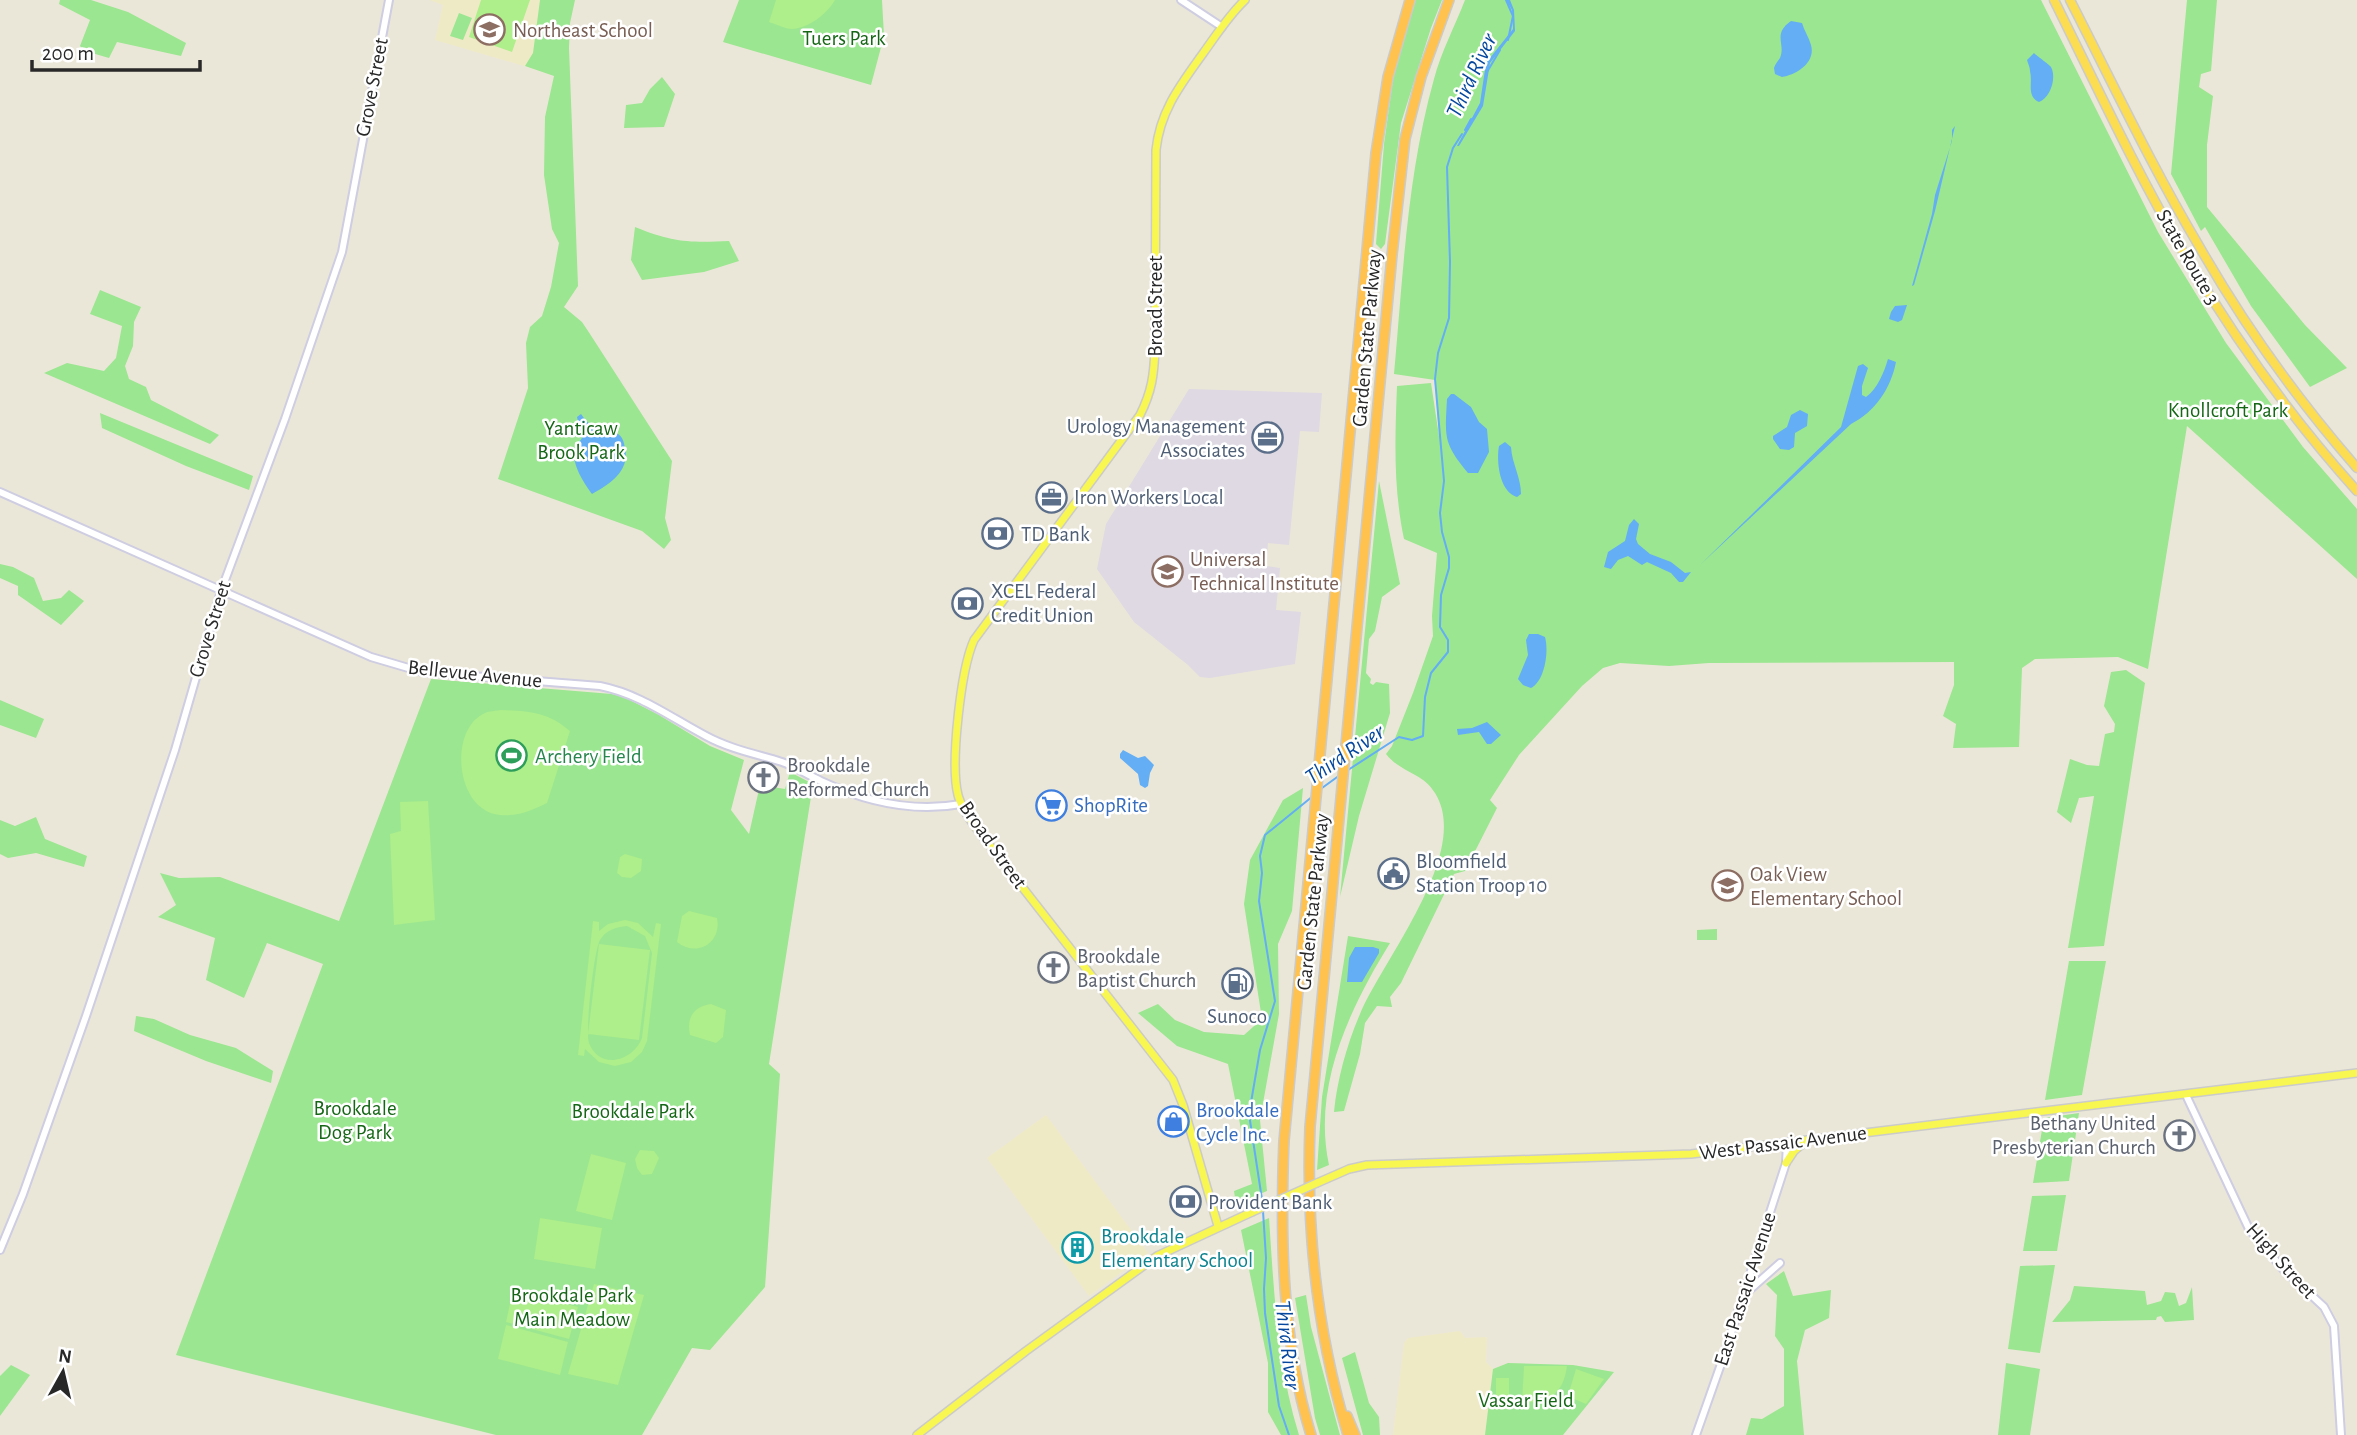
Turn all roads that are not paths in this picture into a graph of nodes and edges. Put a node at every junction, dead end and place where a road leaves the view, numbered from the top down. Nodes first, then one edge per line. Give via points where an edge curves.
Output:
1 (389, 0) edge
2 (1181, 0) edge
3 (1245, 0) edge
4 (1410, 0) edge
5 (1449, 0) edge
6 (2052, 0) edge
7 (2070, 0) edge
8 (1222, 27) junction
9 (2357, 468) edge
10 (2357, 491) edge
11 (0, 492) edge
12 (221, 592) junction
13 (961, 804) junction
14 (2357, 1073) edge
15 (2186, 1095) junction
16 (1808, 1140) junction
17 (1787, 1142) junction
18 (1786, 1163) junction
19 (1218, 1226) junction
20 (0, 1250) edge
21 (1780, 1263) dead end
22 (1743, 1295) junction
23 (1330, 1372) junction
24 (917, 1435) edge
25 (1310, 1435) edge
26 (1348, 1435) edge
27 (1355, 1435) edge
28 (1696, 1435) edge
29 (2341, 1435) edge

1 - 12 main road, Grove Street via 342,252
2 - 8 main road
3 - 8 main road, Broad Street
4 - 25 highway, Garden State Parkway via 1388,78 1376,153 1286,1115 1282,1245 1295,1363
5 - 23 highway, Garden State Parkway via 1430,48 1405,139 1314,1072 1308,1168 1314,1276
6 - 10 highway, State Route 3 via 2206,289 2275,391
7 - 9 highway, State Route 3 via 2218,279 2287,381
8 - 13 main road, Broad Street via 1174,95 1157,139 1155,348 1150,394 1140,415 974,640 964,675 955,764
11 - 12 main road, Bellevue Avenue
12 - 13 main road, Bellevue Avenue via 371,657 411,669 600,686 659,708 720,743 783,763 856,795 917,808
12 - 20 main road, Grove Street via 139,863
13 - 19 main road, Broad Street via 1167,1070 1183,1105
14 - 15 main road, West Passaic Avenue
15 - 16 main road, West Passaic Avenue
15 - 29 main road, High Street via 2249,1229 2323,1307 2334,1326
16 - 17 main road, West Passaic Avenue
16 - 18 main road
17 - 18 main road, East Passaic Avenue
17 - 19 main road, West Passaic Avenue, bridge via 1647,1157 1367,1165
18 - 22 main road, East Passaic Avenue
19 - 24 main road via 1157,1256
21 - 22 main road
22 - 28 main road, East Passaic Avenue
23 - 26 highway, Garden State Parkway
23 - 27 highway

